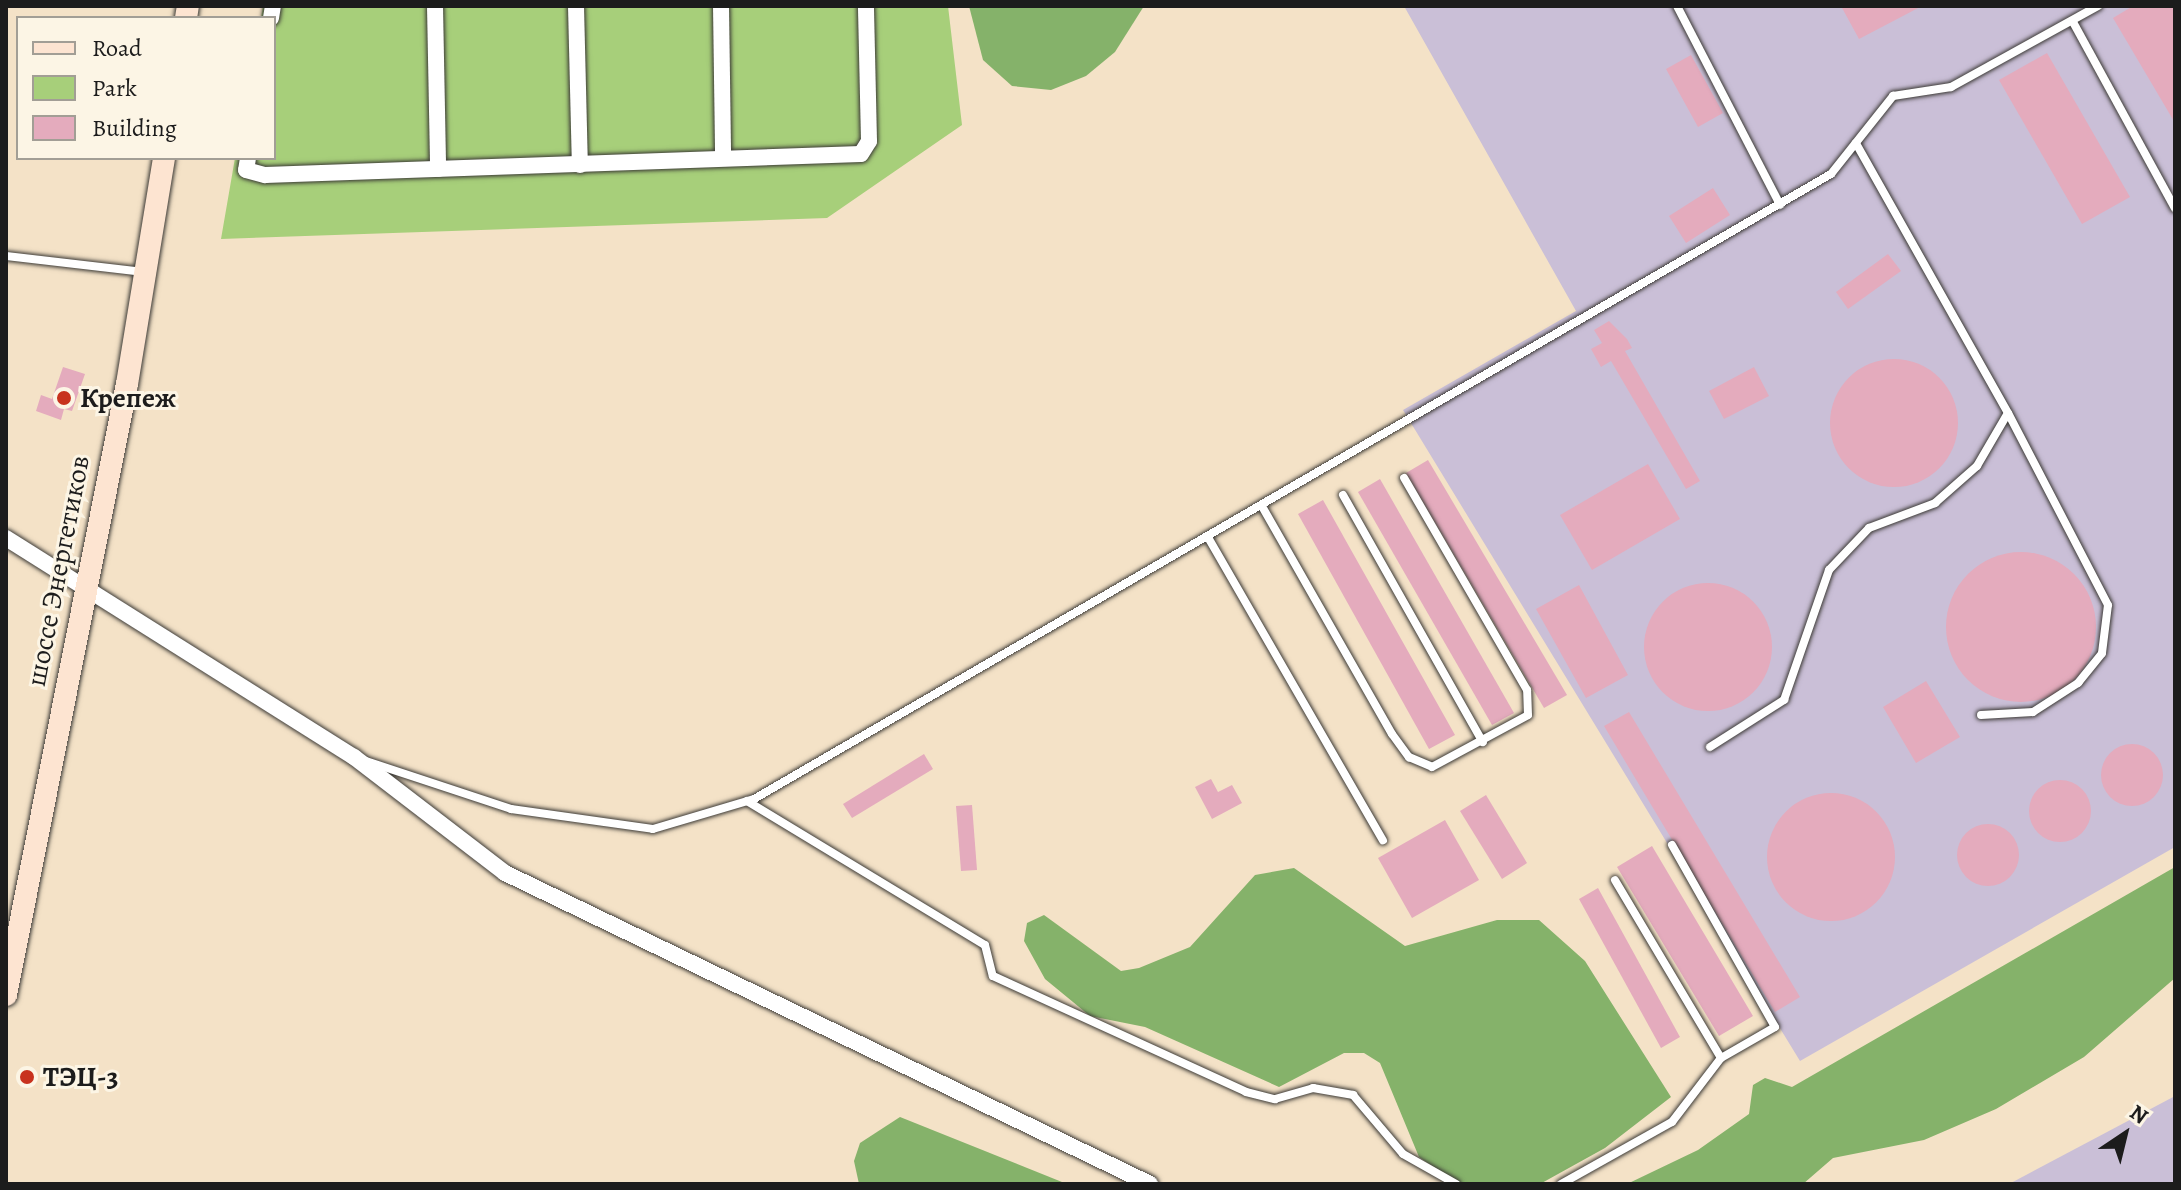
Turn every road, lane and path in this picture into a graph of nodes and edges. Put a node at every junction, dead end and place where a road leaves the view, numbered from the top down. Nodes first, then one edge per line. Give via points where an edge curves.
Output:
1 (435, 6) edge
2 (576, 6) edge
3 (721, 6) edge
4 (866, 6) edge
5 (1677, 6) edge
6 (2098, 6) edge
7 (2073, 22) junction
8 (1856, 143) junction
9 (723, 158) junction
10 (164, 160) edge
11 (248, 160) edge
12 (580, 165) junction
13 (438, 169) junction
14 (1780, 205) junction
15 (2175, 208) edge
16 (6, 256) edge
17 (145, 272) junction
18 (2008, 413) junction
19 (1404, 478) dead end
20 (1343, 495) dead end
21 (1263, 508) junction
22 (6, 538) edge
23 (1209, 539) junction
24 (85, 584) junction
25 (1981, 715) dead end
26 (1483, 742) junction
27 (1710, 747) dead end
28 (354, 757) junction
29 (747, 801) junction
30 (1383, 840) dead end
31 (1672, 845) dead end
32 (1615, 880) dead end
33 (6, 995) edge
34 (1721, 1058) junction
35 (1150, 1184) edge
36 (1456, 1184) edge
37 (1561, 1184) edge

1 - 13 street
2 - 12 street
3 - 9 street
4 - 9 street via 869,129 861,154
5 - 14 lane
6 - 7 lane
7 - 8 lane via 1951,87 1893,96
7 - 15 lane
8 - 14 lane via 1831,174
8 - 18 lane
9 - 12 street
10 - 17 main road, шоссе Энергетиков
11 - 13 street via 246,170 265,175
12 - 13 street
14 - 21 lane
16 - 17 lane
17 - 24 main road, шоссе Энергетиков
18 - 25 lane via 2108,605 2102,653 2078,683 2033,712
18 - 27 lane via 1977,466 1946,494 1869,528 1829,570 1784,700
19 - 26 lane via 1527,690 1528,715
20 - 26 lane
21 - 23 lane
21 - 26 lane via 1409,757 1432,767
22 - 24 street
23 - 29 lane
23 - 30 lane
24 - 28 street
24 - 33 main road, шоссе Энергетиков
28 - 29 lane via 511,809 653,829
28 - 35 street via 505,873
29 - 36 lane via 985,945 993,976 1246,1092 1275,1099 1313,1088 1353,1095 1403,1154
31 - 34 lane via 1775,1027
32 - 34 lane
34 - 37 lane via 1672,1122

